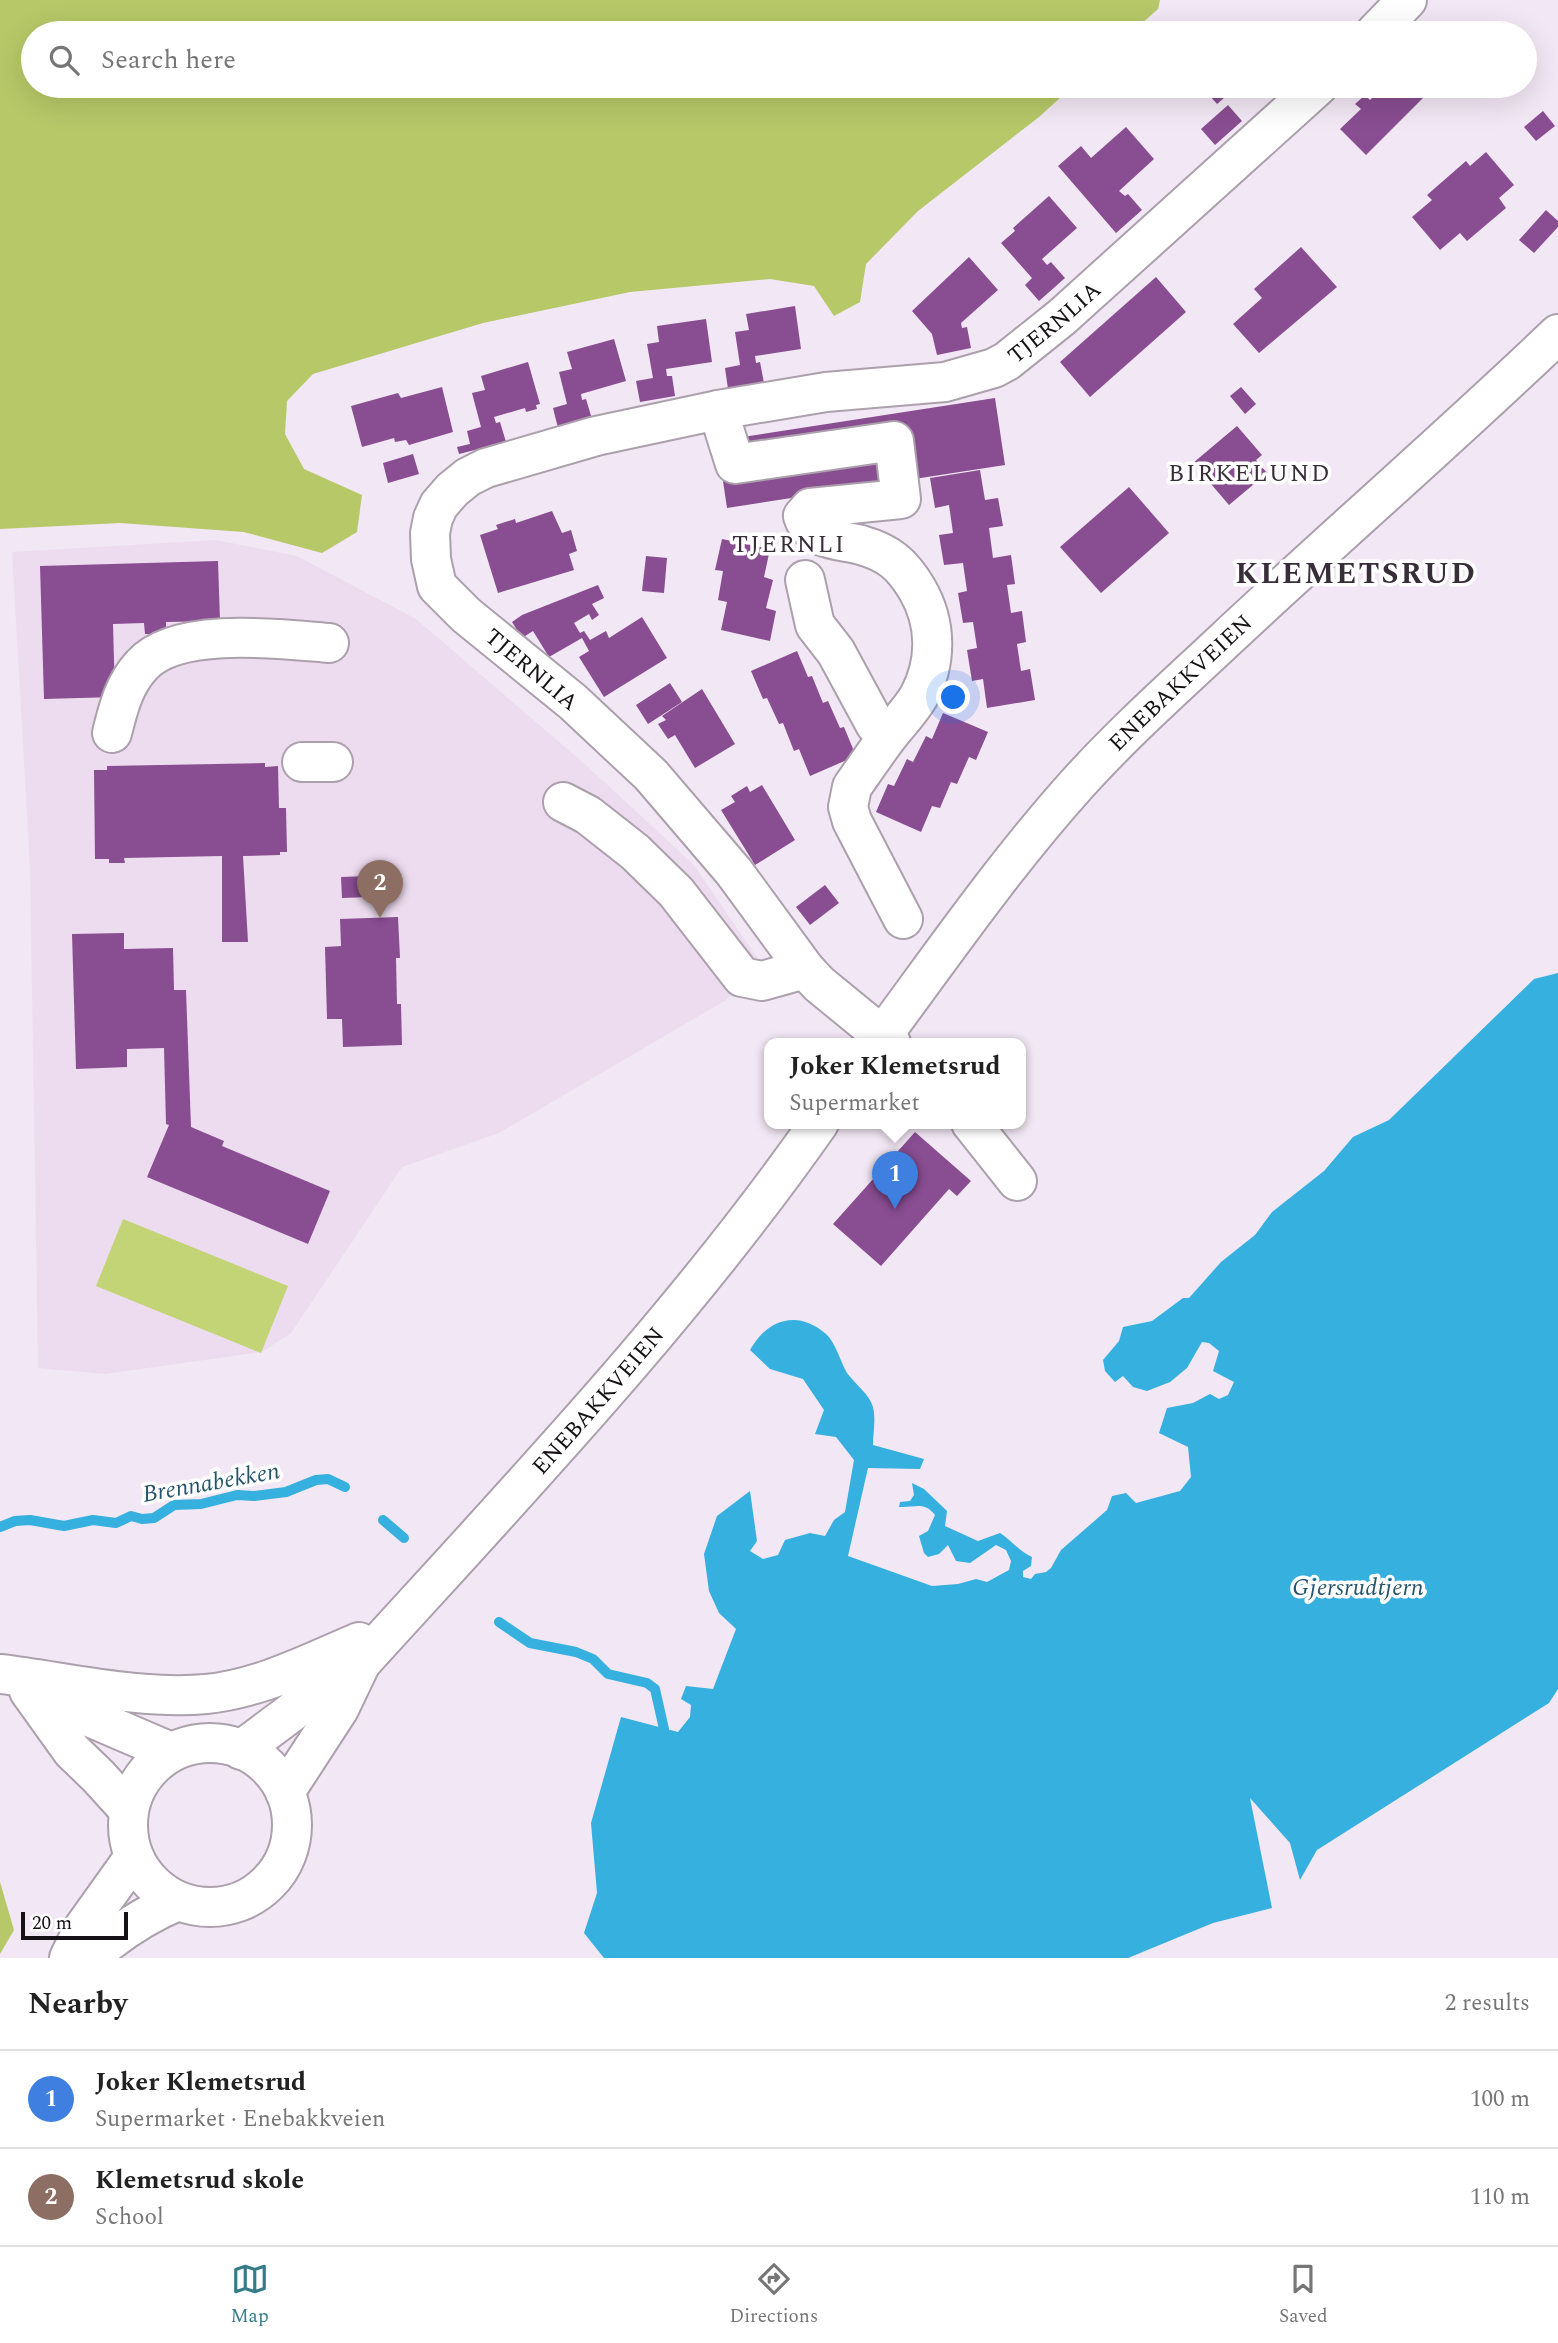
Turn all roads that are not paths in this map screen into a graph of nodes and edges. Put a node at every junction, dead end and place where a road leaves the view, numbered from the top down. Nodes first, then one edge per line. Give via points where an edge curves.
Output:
1 (1407, 0) edge
2 (1387, 21) edge
3 (1305, 98) edge
4 (1558, 334) edge
5 (718, 410) junction
6 (805, 580) dead end
7 (330, 643) dead end
8 (112, 733) dead end
9 (887, 737) junction
10 (563, 802) dead end
11 (904, 919) dead end
12 (805, 969) junction
13 (882, 1038) edge
14 (885, 1038) edge
15 (815, 1129) edge
16 (976, 1129) edge
17 (1017, 1181) dead end
18 (393, 1628) junction
19 (361, 1663) junction
20 (10, 1679) edge
21 (241, 1750) junction
22 (171, 1752) junction
23 (285, 1792) junction
24 (128, 1809) junction
25 (134, 1857) junction
26 (178, 1901) junction
27 (69, 1958) edge
28 (89, 1958) edge

1 - 2 main road
3 - 5 main road, TJERNLIA via 1062,317 994,368 945,382 846,389
4 - 14 main road, ENEBAKKVEIEN via 1178,684 1078,783 978,907
5 - 9 main road via 735,464 894,442 901,499 810,508 803,516 807,528 817,535 885,553 906,570 922,598 933,635 929,674 918,699
5 - 12 main road, TJERNLIA via 596,436 468,477 439,505 433,518 433,574 437,586 455,605 573,702 651,775 734,872
6 - 9 main road via 816,625
7 - 8 main road via 223,638 161,651 143,663 130,680
9 - 11 main road via 852,787 849,807
10 - 12 main road via 588,815 635,852 676,892 742,977 762,981
12 - 13 main road, TJERNLIA
15 - 18 main road, ENEBAKKVEIEN via 762,1205 691,1291
16 - 17 main road
18 - 19 main road, ENEBAKKVEIEN
18 - 20 main road via 271,1679 208,1694 171,1696
19 - 21 main road, ENEBAKKVEIEN via 319,1689
19 - 23 main road, ENEBAKKVEIEN via 339,1709
20 - 22 main road
20 - 24 main road
21 - 22 main road via 206,1743
21 - 23 main road via 266,1765
22 - 24 main road via 144,1776
23 - 26 main road via 291,1844 280,1871 241,1903 222,1908
24 - 25 main road
25 - 26 main road via 159,1889
25 - 27 main road via 84,1927
26 - 28 main road via 152,1912

